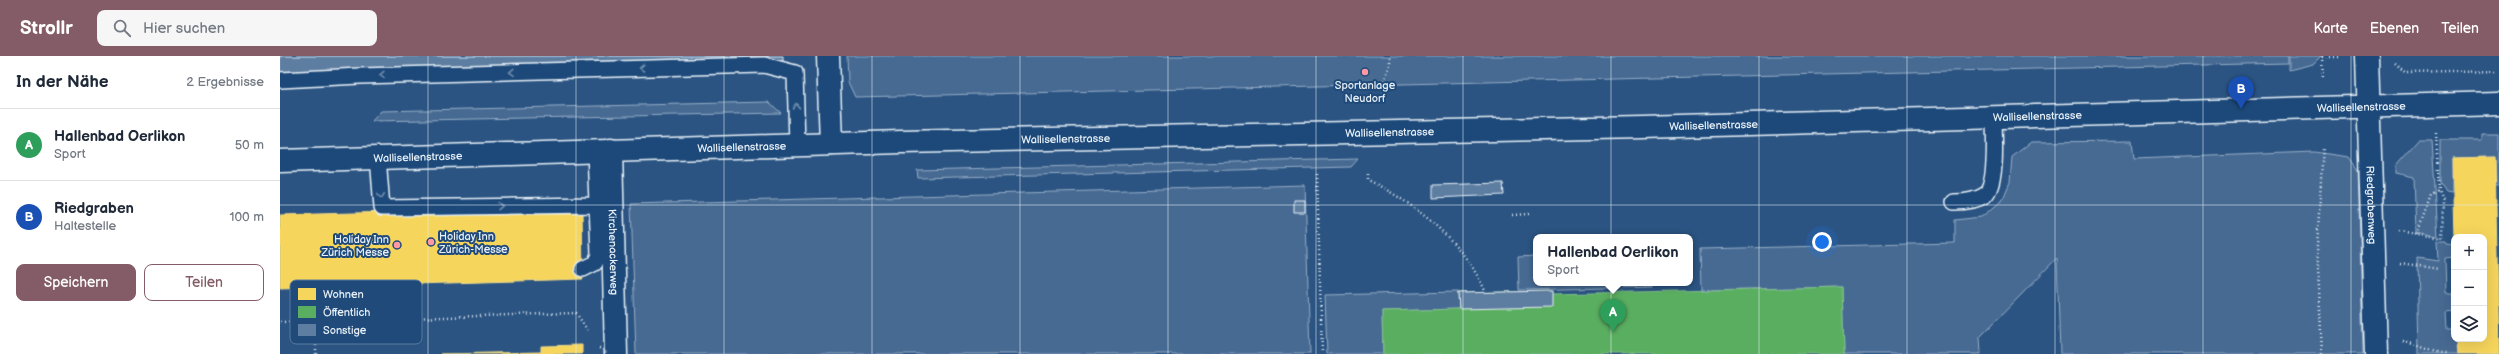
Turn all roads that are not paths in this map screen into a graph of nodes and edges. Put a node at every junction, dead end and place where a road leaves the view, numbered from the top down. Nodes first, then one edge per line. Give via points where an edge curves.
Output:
1 (828, 56) edge
2 (2357, 56) edge
3 (280, 80) edge
4 (2499, 103) edge
5 (2369, 106) junction
6 (1994, 118) junction
7 (831, 144) junction
8 (797, 145) junction
9 (603, 151) junction
10 (378, 157) junction
11 (280, 161) edge
12 (1954, 202) dead end
13 (597, 205) junction
14 (583, 269) dead end
15 (2375, 345) edge
16 (607, 351) edge

1 - 7 street
2 - 5 street, Riedgrabenweg
8 -> 3 lane via 795,73 764,65
4 - 5 street, Wallisellenstrasse
5 - 6 street, Wallisellenstrasse
5 - 15 street, Riedgrabenweg
6 - 7 street, Wallisellenstrasse
6 - 12 lane via 1992,180 1985,194 1969,202
7 - 8 street, Wallisellenstrasse
8 - 9 street, Wallisellenstrasse
9 - 10 street, Wallisellenstrasse
9 - 13 lane
9 - 16 street, Kirchenackerweg
10 - 11 street, Wallisellenstrasse
10 -> 13 lane via 382,208
13 - 14 lane via 598,255 595,263

